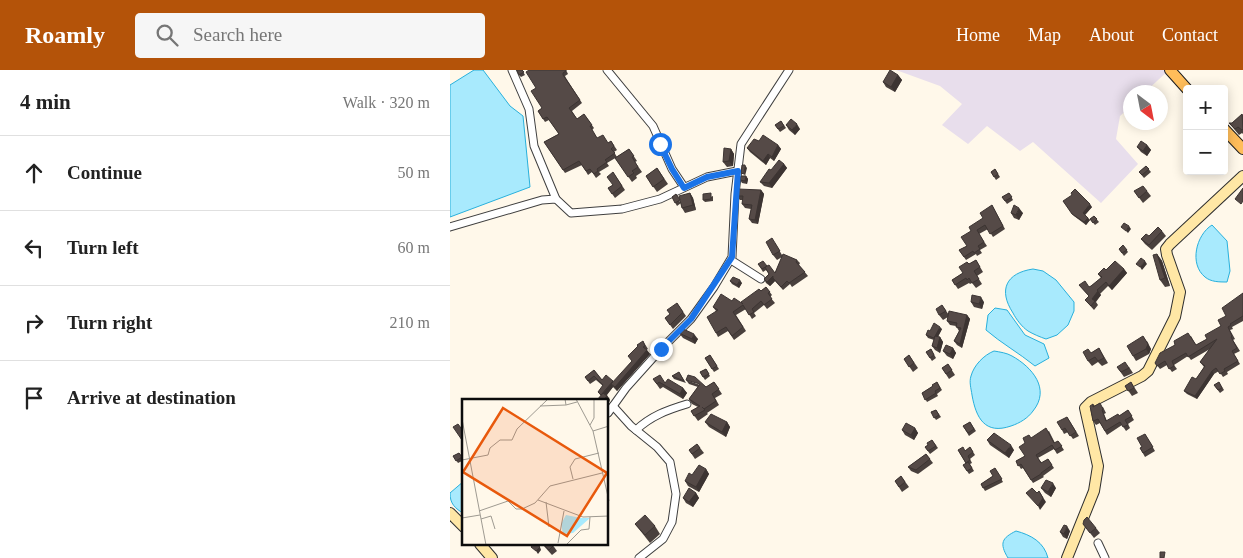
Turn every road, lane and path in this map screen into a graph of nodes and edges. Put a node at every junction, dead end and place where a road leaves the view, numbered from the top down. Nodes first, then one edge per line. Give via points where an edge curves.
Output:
1 (512, 70) edge
2 (607, 70) edge
3 (789, 70) edge
4 (1170, 70) edge
5 (1183, 85) edge
6 (1225, 130) edge
7 (1243, 149) edge
8 (738, 171) junction
9 (1243, 176) edge
10 (684, 188) junction
11 (556, 200) junction
12 (450, 227) edge
13 (731, 260) junction
14 (761, 279) dead end
15 (686, 404) dead end
16 (613, 406) junction
17 (609, 412) edge
18 (636, 430) junction
19 (450, 513) edge
20 (462, 526) edge
21 (1098, 543) dead end
22 (482, 546) edge
23 (492, 558) edge
24 (639, 558) edge
25 (1067, 558) edge
26 (1105, 558) edge

1 - 11 street via 529,109 534,146
2 - 10 street via 653,126
3 - 8 street via 741,144
4 - 5 main road
6 - 7 main road
8 - 10 street via 707,177
8 - 13 street
9 - 25 street via 1166,249 1180,292 1175,317 1148,371 1085,408 1098,466 1094,491
10 - 11 street via 660,199 622,209 571,213
11 - 12 street via 542,200
13 - 14 street
13 - 16 street via 691,319
15 - 18 street via 662,411
16 - 17 street
16 - 18 street
18 - 24 street via 670,462 676,494 672,522 663,539
19 - 20 street
21 - 26 street
22 - 23 street

